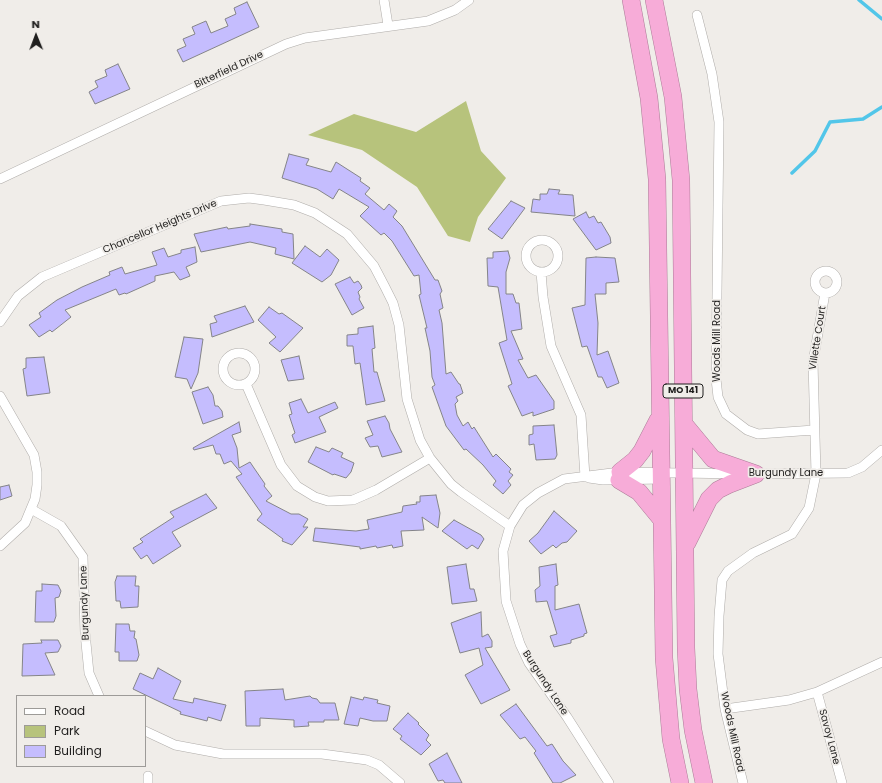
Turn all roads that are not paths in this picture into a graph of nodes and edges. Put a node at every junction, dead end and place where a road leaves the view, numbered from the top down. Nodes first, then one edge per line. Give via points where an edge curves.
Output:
1 (384, 0) edge
2 (469, 0) edge
3 (631, 0) edge
4 (654, 0) edge
5 (697, 15) dead end
6 (388, 25) junction
7 (0, 179) edge
8 (541, 272) dead end
9 (825, 293) dead end
10 (0, 322) edge
11 (246, 384) dead end
12 (0, 396) edge
13 (660, 414) junction
14 (684, 424) junction
15 (814, 430) junction
16 (882, 450) edge
17 (430, 458) junction
18 (684, 473) junction
19 (756, 474) junction
20 (816, 474) junction
21 (620, 476) junction
22 (661, 476) junction
23 (585, 478) junction
24 (31, 509) junction
25 (662, 520) junction
26 (510, 526) junction
27 (0, 546) edge
28 (685, 548) junction
29 (882, 662) edge
30 (817, 692) junction
31 (99, 695) edge
32 (725, 709) junction
33 (146, 731) edge
34 (400, 783) edge
35 (609, 783) edge
36 (680, 783) edge
37 (704, 783) edge
38 (743, 783) edge
39 (842, 783) edge

1 - 6 street
2 - 6 street, Bitterfield Drive via 455,10 428,21
3 - 13 highway, MO 141 via 656,152
4 - 14 highway, MO 141 via 673,97 679,153
5 - 15 street, Woods Mill Road via 712,74 718,122 718,397 726,414 747,430 758,434
6 - 7 street, Bitterfield Drive via 305,38 286,44
8 - 23 street via 542,297 551,346 581,415
9 - 15 street, Villette Court via 813,362
10 - 17 street, Chancellor Heights Drive via 18,296 42,277 220,201 249,198 294,205 315,213 347,234 374,266 393,303 407,399 420,440
11 - 17 street via 281,465 297,486 315,497 328,501 353,500 376,490
12 - 24 street via 34,455 37,485
13 - 21 highway via 642,451
13 - 22 highway, MO 141
14 - 18 highway, MO 141
14 - 19 highway via 713,459
15 - 20 street, Woods Mill Road
16 - 20 street, Burgundy Lane via 862,467 848,473
17 - 26 street, Chancellor Heights Drive via 461,492
18 - 19 street, Burgundy Lane
18 - 22 street, Burgundy Lane
18 - 28 highway, MO 141
19 - 20 street, Burgundy Lane
19 - 28 highway via 718,490 709,499
20 - 32 street, Woods Mill Road via 809,508 792,534 753,553 728,571 722,580 718,616 718,654
21 - 22 street, Burgundy Lane
21 - 23 street, Burgundy Lane via 601,473
21 - 25 highway via 639,492
22 - 25 highway, MO 141
23 - 26 street, Burgundy Lane via 564,479 538,493 523,505
24 - 27 street via 25,523
24 - 31 street, Burgundy Lane via 61,526 83,557 89,674
25 - 36 highway, MO 141 via 664,658 671,739
26 - 35 street, Burgundy Lane via 503,551 506,601 520,644 529,663
28 - 37 highway, MO 141 via 688,689
29 - 30 street
30 - 32 street via 790,700
30 - 39 street, Savoy Lane
32 - 38 street, Woods Mill Road
33 - 34 street via 175,745 223,754 322,754 367,760 379,765

